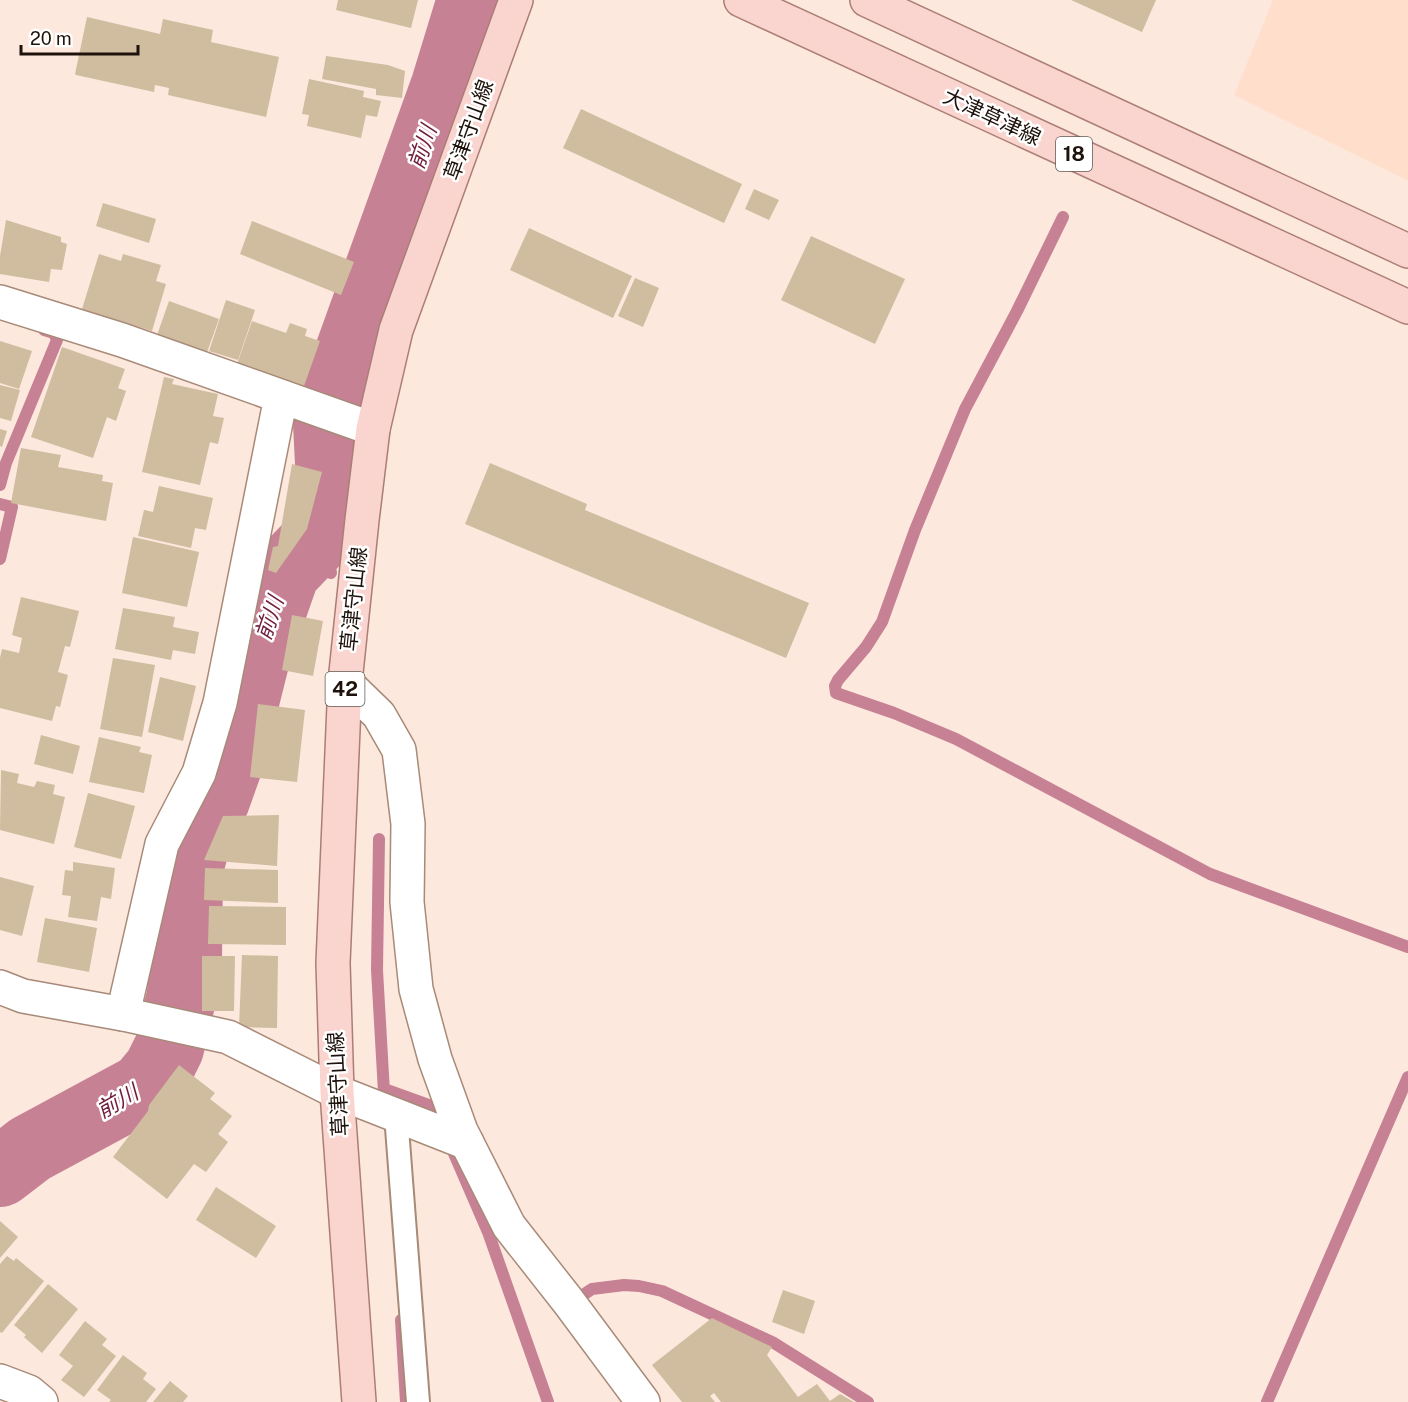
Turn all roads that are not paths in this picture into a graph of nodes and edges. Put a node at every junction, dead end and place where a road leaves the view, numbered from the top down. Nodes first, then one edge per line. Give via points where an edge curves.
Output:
1 (516, 0) edge
2 (741, 0) edge
3 (867, 0) edge
4 (1408, 251) edge
5 (0, 302) edge
6 (1408, 307) edge
7 (281, 397) junction
8 (373, 429) junction
9 (345, 682) junction
10 (0, 987) edge
11 (123, 1014) junction
12 (337, 1092) junction
13 (396, 1115) junction
14 (467, 1143) junction
15 (0, 1381) edge
16 (41, 1402) edge
17 (359, 1402) edge
18 (418, 1402) edge
19 (643, 1402) edge

1 - 8 main road, 草津守山線 / 42 via 396,330
2 - 6 main road, 大津草津線 / 18
3 - 4 main road, 18
5 - 7 street via 122,340
7 - 8 street
7 - 11 street via 220,703 199,773 162,844
8 - 9 main road, 草津守山線 / 42
9 - 12 main road, 草津守山線 / 42 via 333,963
9 - 14 street via 379,715 399,750 408,824 407,902 416,989 435,1059
10 - 11 street via 23,996
11 - 12 street via 228,1037
12 - 13 street
12 - 17 main road, 草津守山線 / 42
13 - 14 street
13 - 18 lane
14 - 19 street via 509,1226
15 - 16 street via 29,1392

